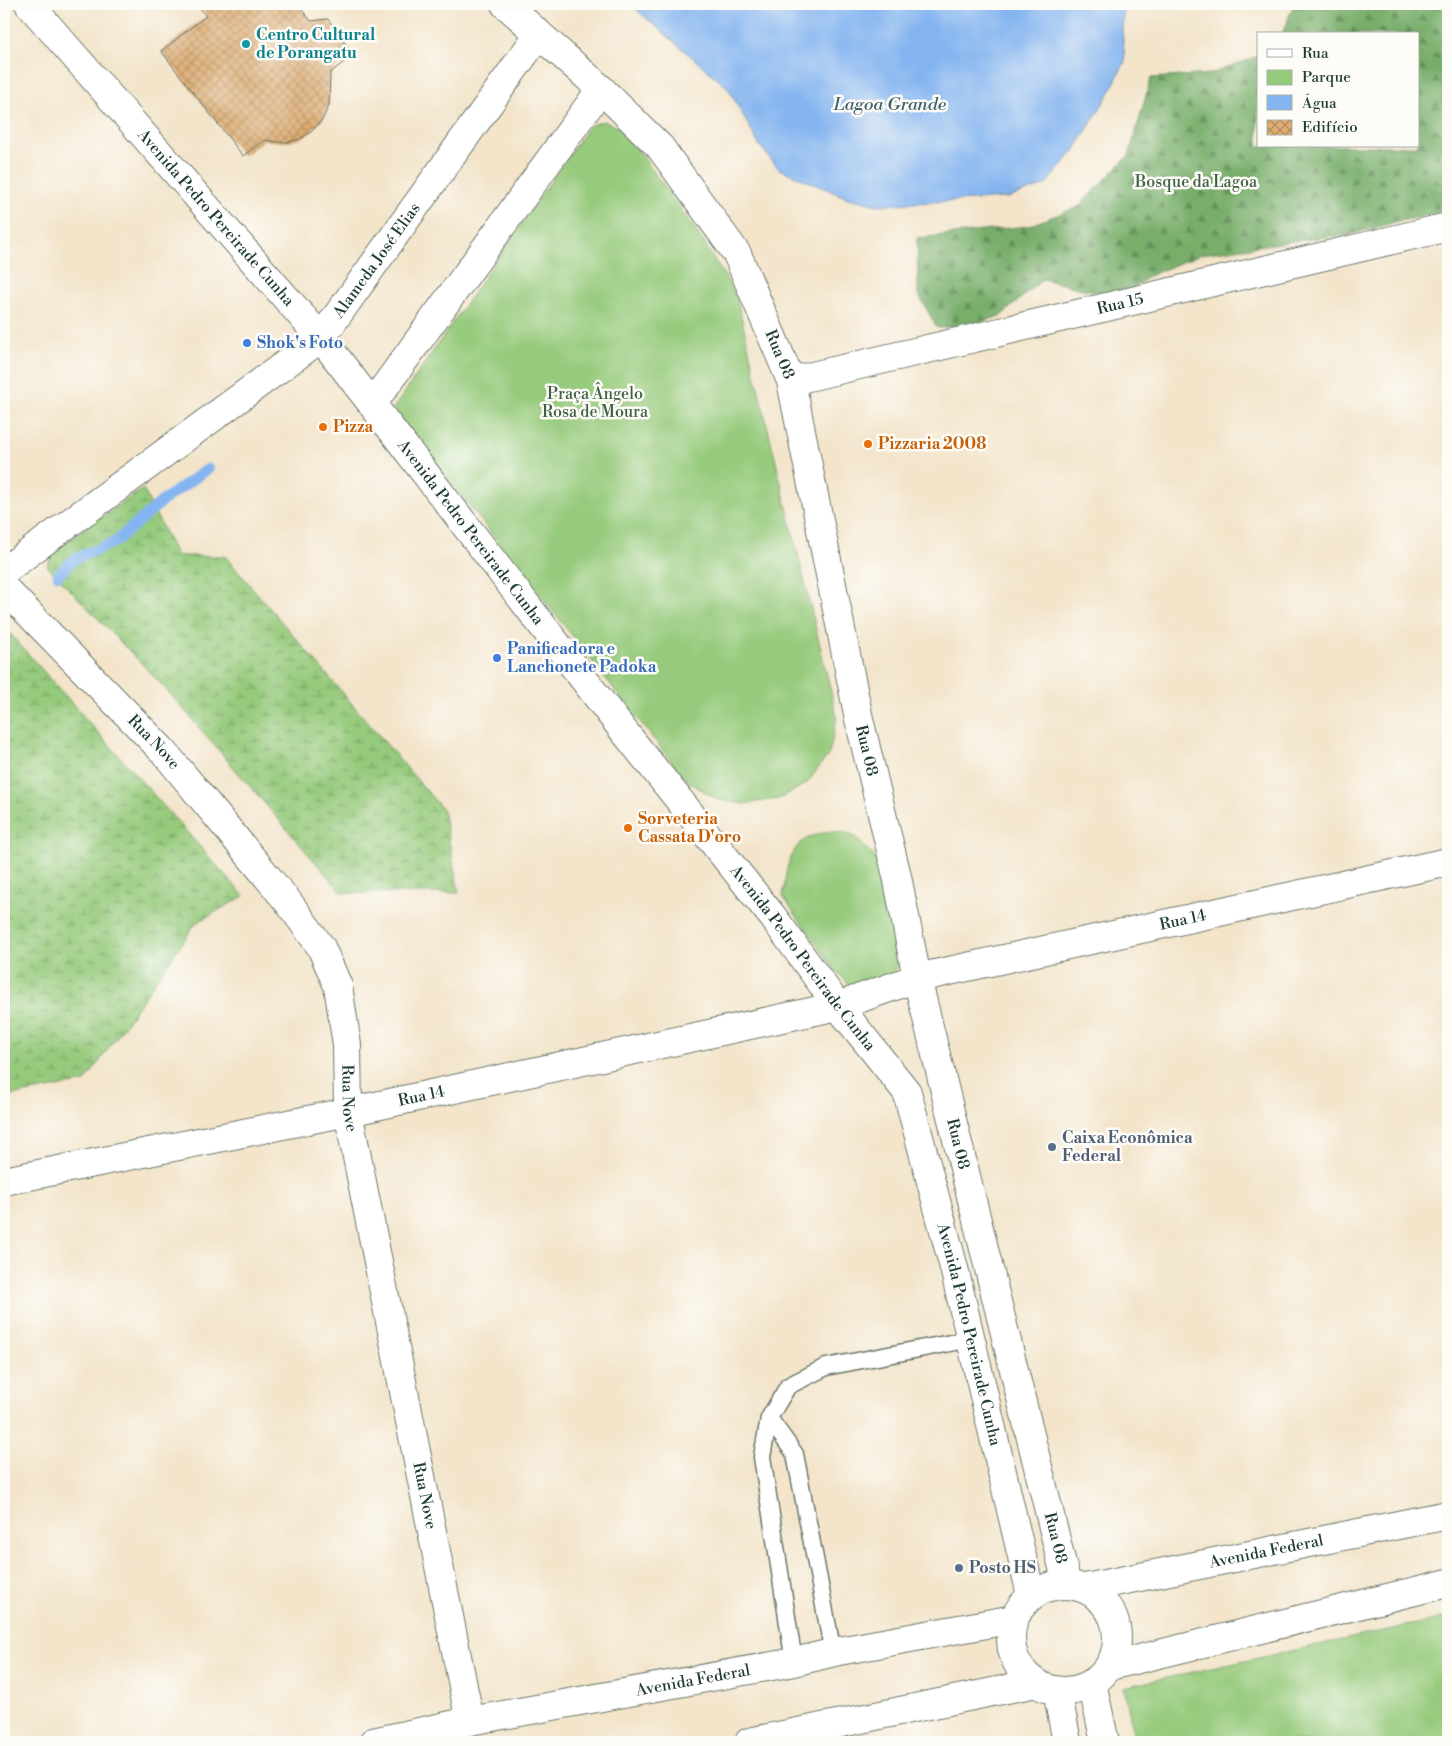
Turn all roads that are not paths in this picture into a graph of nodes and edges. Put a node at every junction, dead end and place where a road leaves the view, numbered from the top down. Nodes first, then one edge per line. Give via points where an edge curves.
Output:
1 (29, 4) edge
2 (505, 4) edge
3 (539, 34) junction
4 (601, 89) junction
5 (1448, 227) edge
6 (322, 338) junction
7 (791, 381) junction
8 (373, 403) junction
9 (4, 571) edge
10 (4, 588) edge
11 (1448, 862) edge
12 (917, 978) junction
13 (838, 1006) junction
14 (348, 1112) junction
15 (4, 1181) edge
16 (971, 1339) junction
17 (769, 1418) junction
18 (1448, 1515) edge
19 (1448, 1583) edge
20 (1076, 1586) junction
21 (1031, 1595) junction
22 (1014, 1619) junction
23 (833, 1653) junction
24 (794, 1662) junction
25 (1101, 1674) junction
26 (1047, 1687) junction
27 (470, 1720) junction
28 (373, 1742) edge
29 (749, 1742) edge
30 (1067, 1742) edge
31 (1105, 1742) edge

1 - 6 street, Avenida Pedro Pereirade Cunha
2 - 3 street, Rua 08
3 - 4 street, Rua 08
3 - 6 street, Alameda José Elias
4 - 7 street, Rua 08 via 660,147 737,254
4 - 8 street
5 - 7 street, Rua 15
6 - 8 street, Avenida Pedro Pereirade Cunha
6 - 9 street, Alameda José Elias
7 - 12 street, Rua 08 via 859,719 897,876
8 - 13 street, Avenida Pedro Pereirade Cunha via 619,725 773,917
10 - 14 street, Rua Nove via 164,752 289,903 321,947 338,986 347,1045
11 - 12 street, Rua 14
12 - 13 street, Rua 14
12 - 20 street, Rua 08
13 - 14 street, Rua 14
13 - 16 street, Avenida Pedro Pereirade Cunha via 907,1092
14 - 15 street, Rua 14
14 - 27 street, Rua Nove
16 - 17 lane via 826,1367 788,1386
16 - 21 street, Avenida Pedro Pereirade Cunha
17 - 23 lane via 795,1454
17 - 24 lane via 762,1457
18 - 20 street, Avenida Federal
19 - 25 street
20 - 21 street via 1054,1585
20 - 25 street via 1100,1598 1112,1613 1117,1630 1117,1649
21 - 22 street
22 - 23 street, Avenida Federal
22 - 26 street via 1010,1637 1013,1655 1022,1671
23 - 24 street, Avenida Federal
24 - 27 street, Avenida Federal
25 - 26 street via 1076,1690
25 - 31 street
26 - 29 street
26 - 30 street
27 - 28 street, Avenida Federal

